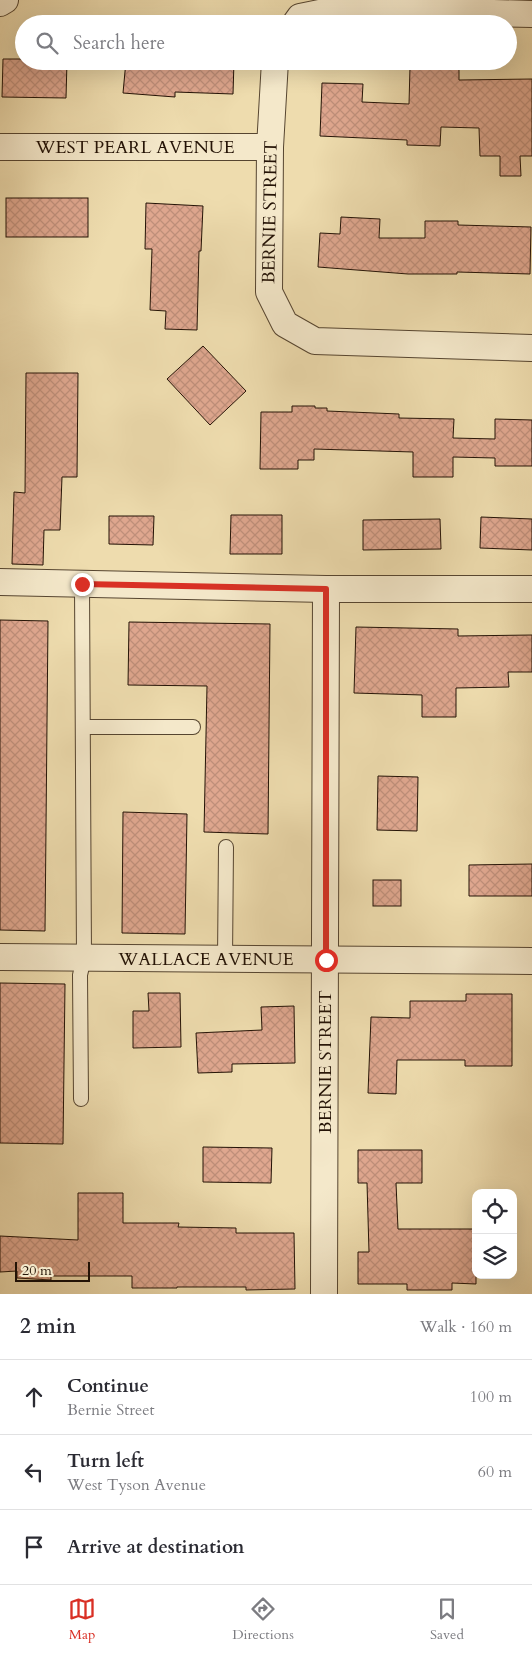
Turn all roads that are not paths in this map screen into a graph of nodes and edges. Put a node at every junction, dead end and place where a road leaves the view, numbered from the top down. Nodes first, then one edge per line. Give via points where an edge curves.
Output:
1 (5, 0) edge
2 (0, 4) edge
3 (532, 14) edge
4 (310, 15) edge
5 (274, 70) edge
6 (0, 147) edge
7 (270, 147) junction
8 (532, 348) edge
9 (0, 582) edge
10 (82, 584) junction
11 (326, 589) junction
12 (532, 589) edge
13 (83, 727) junction
14 (193, 727) dead end
15 (226, 847) dead end
16 (0, 957) edge
17 (84, 958) junction
18 (225, 959) junction
19 (326, 960) junction
20 (532, 961) edge
21 (80, 1099) dead end
22 (324, 1294) edge

1 - 2 street
3 - 4 street via 339,9
5 - 7 street, BERNIE STREET
6 - 7 street, WEST PEARL AVENUE
7 - 8 street, BERNIE STREET via 269,292 285,324 315,341
9 - 10 street
10 - 11 street
10 - 13 lane
11 - 12 street
11 - 19 street, BERNIE STREET
13 - 14 lane
13 - 17 lane
15 - 18 lane
16 - 17 street, WALLACE AVENUE
17 - 18 street, WALLACE AVENUE
17 - 21 lane via 80,975
18 - 19 street, WALLACE AVENUE
19 - 20 street, WALLACE AVENUE
19 - 22 street, BERNIE STREET

